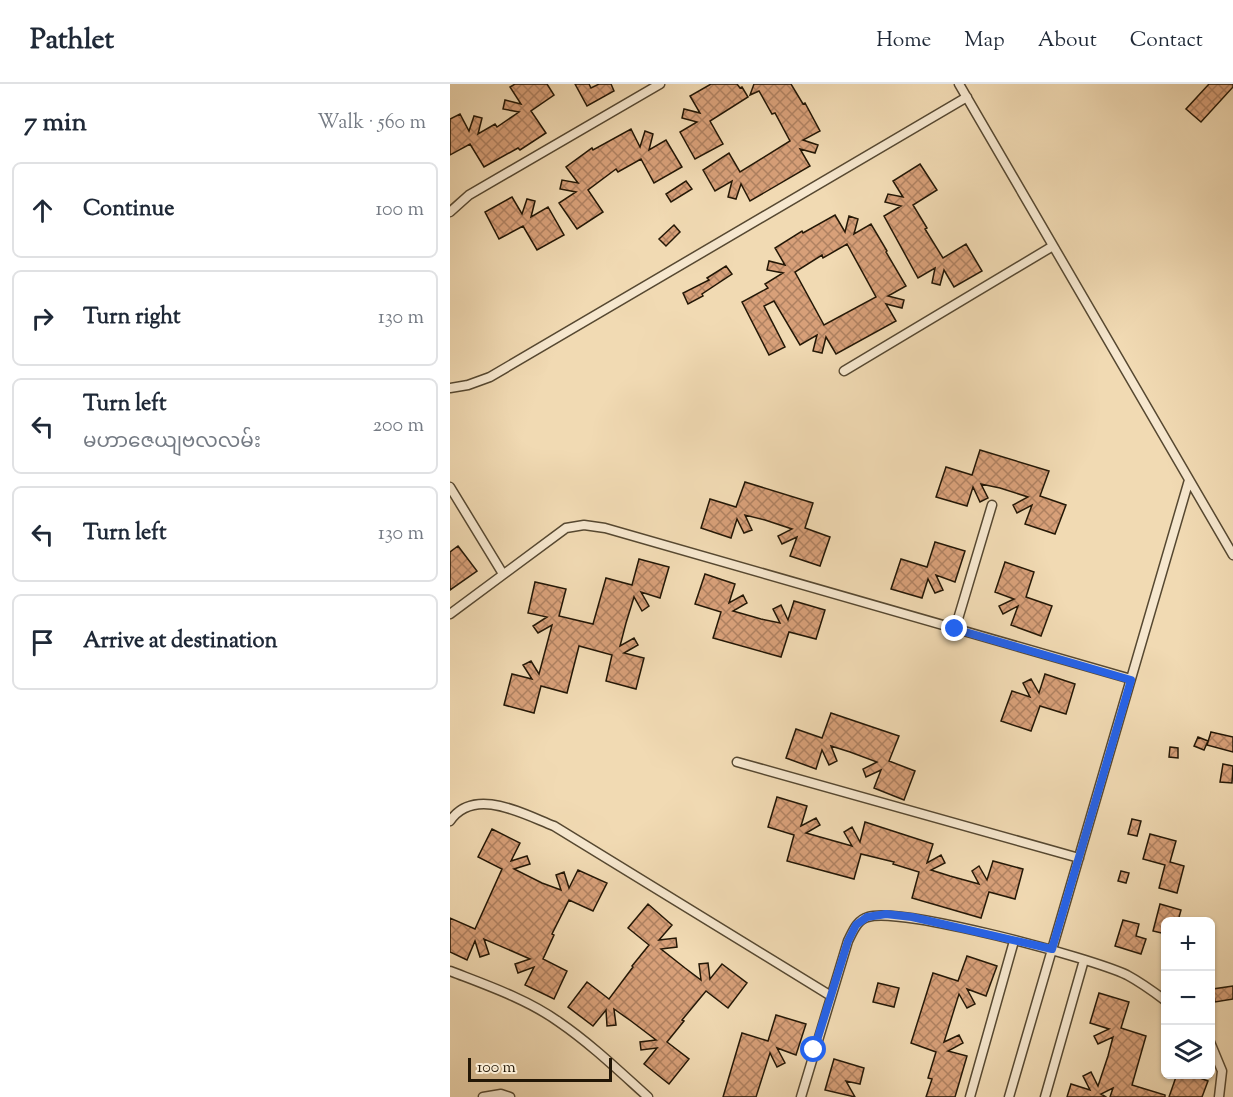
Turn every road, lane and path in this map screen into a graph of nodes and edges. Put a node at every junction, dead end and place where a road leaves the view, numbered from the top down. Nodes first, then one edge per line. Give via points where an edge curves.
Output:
1 (660, 84) edge
2 (959, 84) edge
3 (967, 98) junction
4 (450, 212) edge
5 (1053, 246) junction
6 (844, 371) dead end
7 (450, 388) edge
8 (1189, 480) junction
9 (450, 487) edge
10 (992, 505) dead end
11 (1233, 555) edge
12 (502, 574) junction
13 (450, 614) edge
14 (955, 629) junction
15 (1131, 680) junction
16 (737, 762) dead end
17 (450, 821) edge
18 (1078, 858) junction
19 (1014, 941) junction
20 (1052, 949) junction
21 (1084, 960) junction
22 (450, 971) edge
23 (831, 996) junction
24 (1161, 998) edge
25 (1215, 1054) edge
26 (483, 1097) edge
27 (510, 1097) edge
28 (648, 1097) edge
29 (801, 1097) edge
30 (970, 1097) edge
31 (1009, 1097) edge
32 (1045, 1097) edge
33 (1219, 1097) edge

1 - 4 street via 469,195
2 - 3 street
3 - 5 street
3 - 7 street via 490,377
5 - 6 street
5 - 8 street
8 - 11 street
8 - 15 street
9 - 12 street
10 - 14 street
12 - 13 street
12 - 14 street via 566,528 584,525
14 - 15 street
15 - 18 street
16 - 18 street
17 - 23 street via 469,804 489,804 554,826
18 - 20 street
19 - 20 street
19 - 23 street via 912,917 867,917 856,925 848,941
19 - 30 street
20 - 21 street
20 - 31 street
21 - 24 street via 1127,975
21 - 32 street
22 - 28 street via 559,1021
23 - 29 street
25 - 33 street via 1222,1071
26 - 27 street

